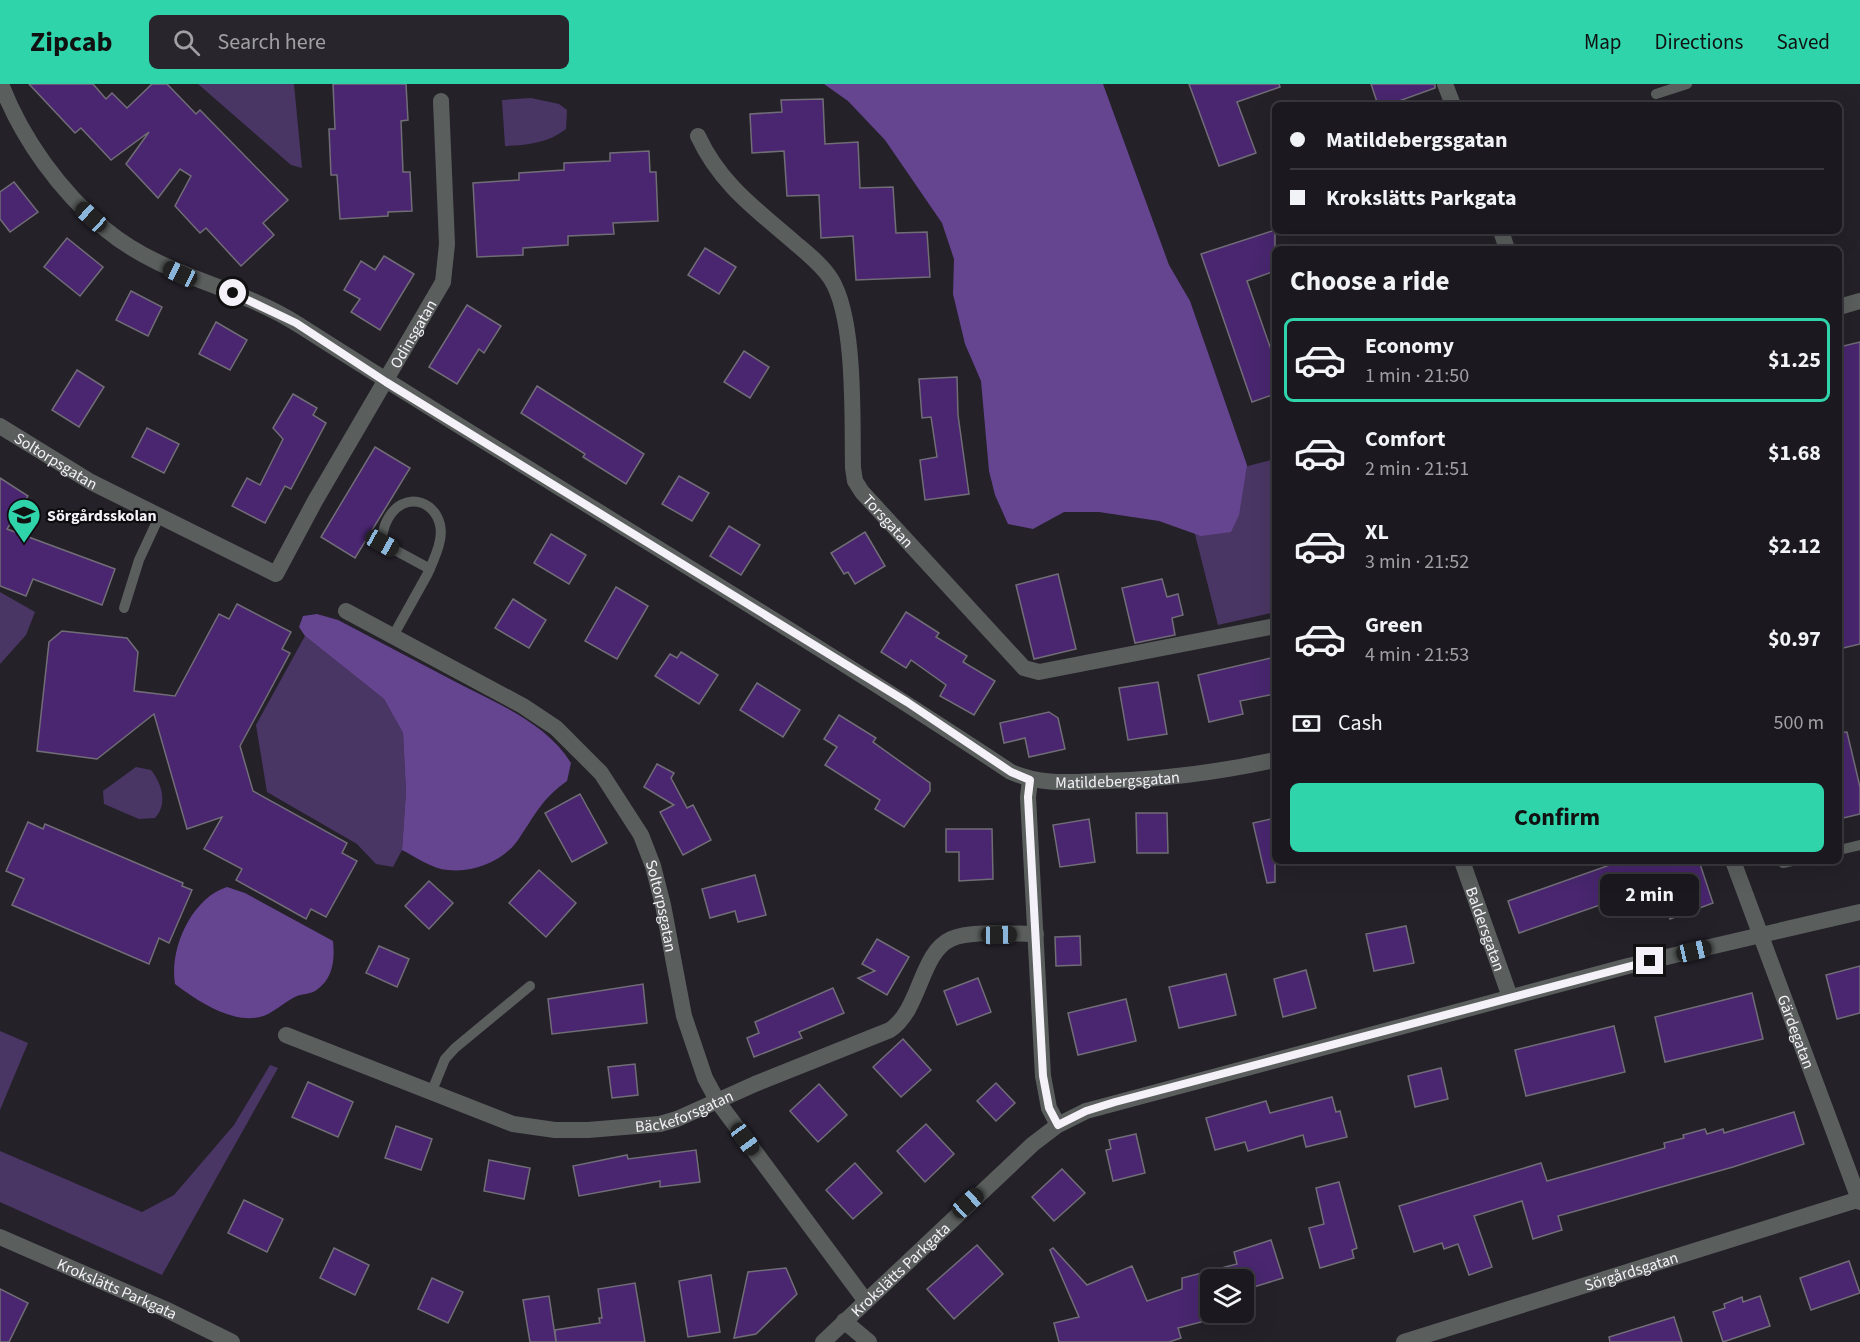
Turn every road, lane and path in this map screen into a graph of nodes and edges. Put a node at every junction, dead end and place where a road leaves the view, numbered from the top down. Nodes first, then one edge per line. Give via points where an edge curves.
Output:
1 (1, 84) edge
2 (1445, 84) edge
3 (1686, 84) edge
4 (1656, 94) dead end
5 (441, 101) dead end
6 (1452, 102) edge
7 (698, 136) dead end
8 (1860, 301) edge
9 (1842, 306) edge
10 (386, 382) junction
11 (0, 426) edge
12 (159, 517) junction
13 (430, 569) junction
14 (276, 574) joint
15 (124, 608) dead end
16 (346, 612) dead end
17 (1272, 627) edge
18 (393, 636) junction
19 (1272, 761) edge
20 (1030, 780) junction
21 (1860, 845) edge
22 (1842, 849) edge
23 (1463, 864) edge
24 (1734, 864) edge
25 (1860, 912) edge
26 (1036, 934) junction
27 (1761, 937) junction
28 (530, 986) dead end
29 (1510, 997) junction
30 (286, 1035) dead end
31 (431, 1093) junction
32 (718, 1102) junction
33 (1058, 1125) junction
34 (1860, 1200) edge
35 (0, 1237) edge
36 (865, 1300) junction
37 (844, 1321) junction
38 (232, 1342) edge
39 (823, 1342) edge
40 (869, 1342) edge
41 (1404, 1342) edge

1 - 10 street, Matildebergsgatan via 49,171 105,229 155,263 285,317
2 - 6 street
3 - 4 lane
5 - 10 street, Odinsgatan via 447,244 443,282
7 - 17 street, Torsgatan via 709,161 729,185 819,264 838,292 848,343 853,468 862,492 1024,668 1038,672
8 - 9 street
10 - 14 street, Odinsgatan
10 - 20 street, Matildebergsgatan via 898,696 1011,772
11 - 12 street, Soltorpsgatan via 91,482
12 - 14 street, Soltorpsgatan
12 - 15 lane via 139,560
13 - 13 lane via 440,541 439,519 420,502 398,505 387,520 382,543
13 - 18 lane
16 - 18 street, Soltorpsgatan
18 - 32 street, Soltorpsgatan via 523,706 556,728 601,773 641,835 653,866 684,1016 705,1078
19 - 20 street, Matildebergsgatan via 1181,778 1047,783
20 - 26 street
21 - 22 lane
23 - 29 street, Baldersgatan
24 - 27 street, Gärdegatan
25 - 27 street, Krokslätts Parkgata
26 - 32 street, Bäckeforsgatan via 952,938 934,954 900,1023
26 - 33 street via 1043,1076 1049,1108
27 - 29 street, Krokslätts Parkgata
27 - 34 street, Gärdegatan
28 - 31 lane via 455,1048 445,1059
29 - 33 street, Krokslätts Parkgata via 1115,1102
30 - 31 street, Bäckeforsgatan
31 - 32 street, Bäckeforsgatan via 513,1124 555,1130 660,1124
32 - 36 street, Soltorpsgatan
33 - 36 street, Krokslätts Parkgata
34 - 41 street, Sörgårdsgatan
35 - 38 street, Krokslätts Parkgata
36 - 37 street, Krokslätts Parkgata
37 - 39 street, Krokslätts Parkgata
37 - 40 street

